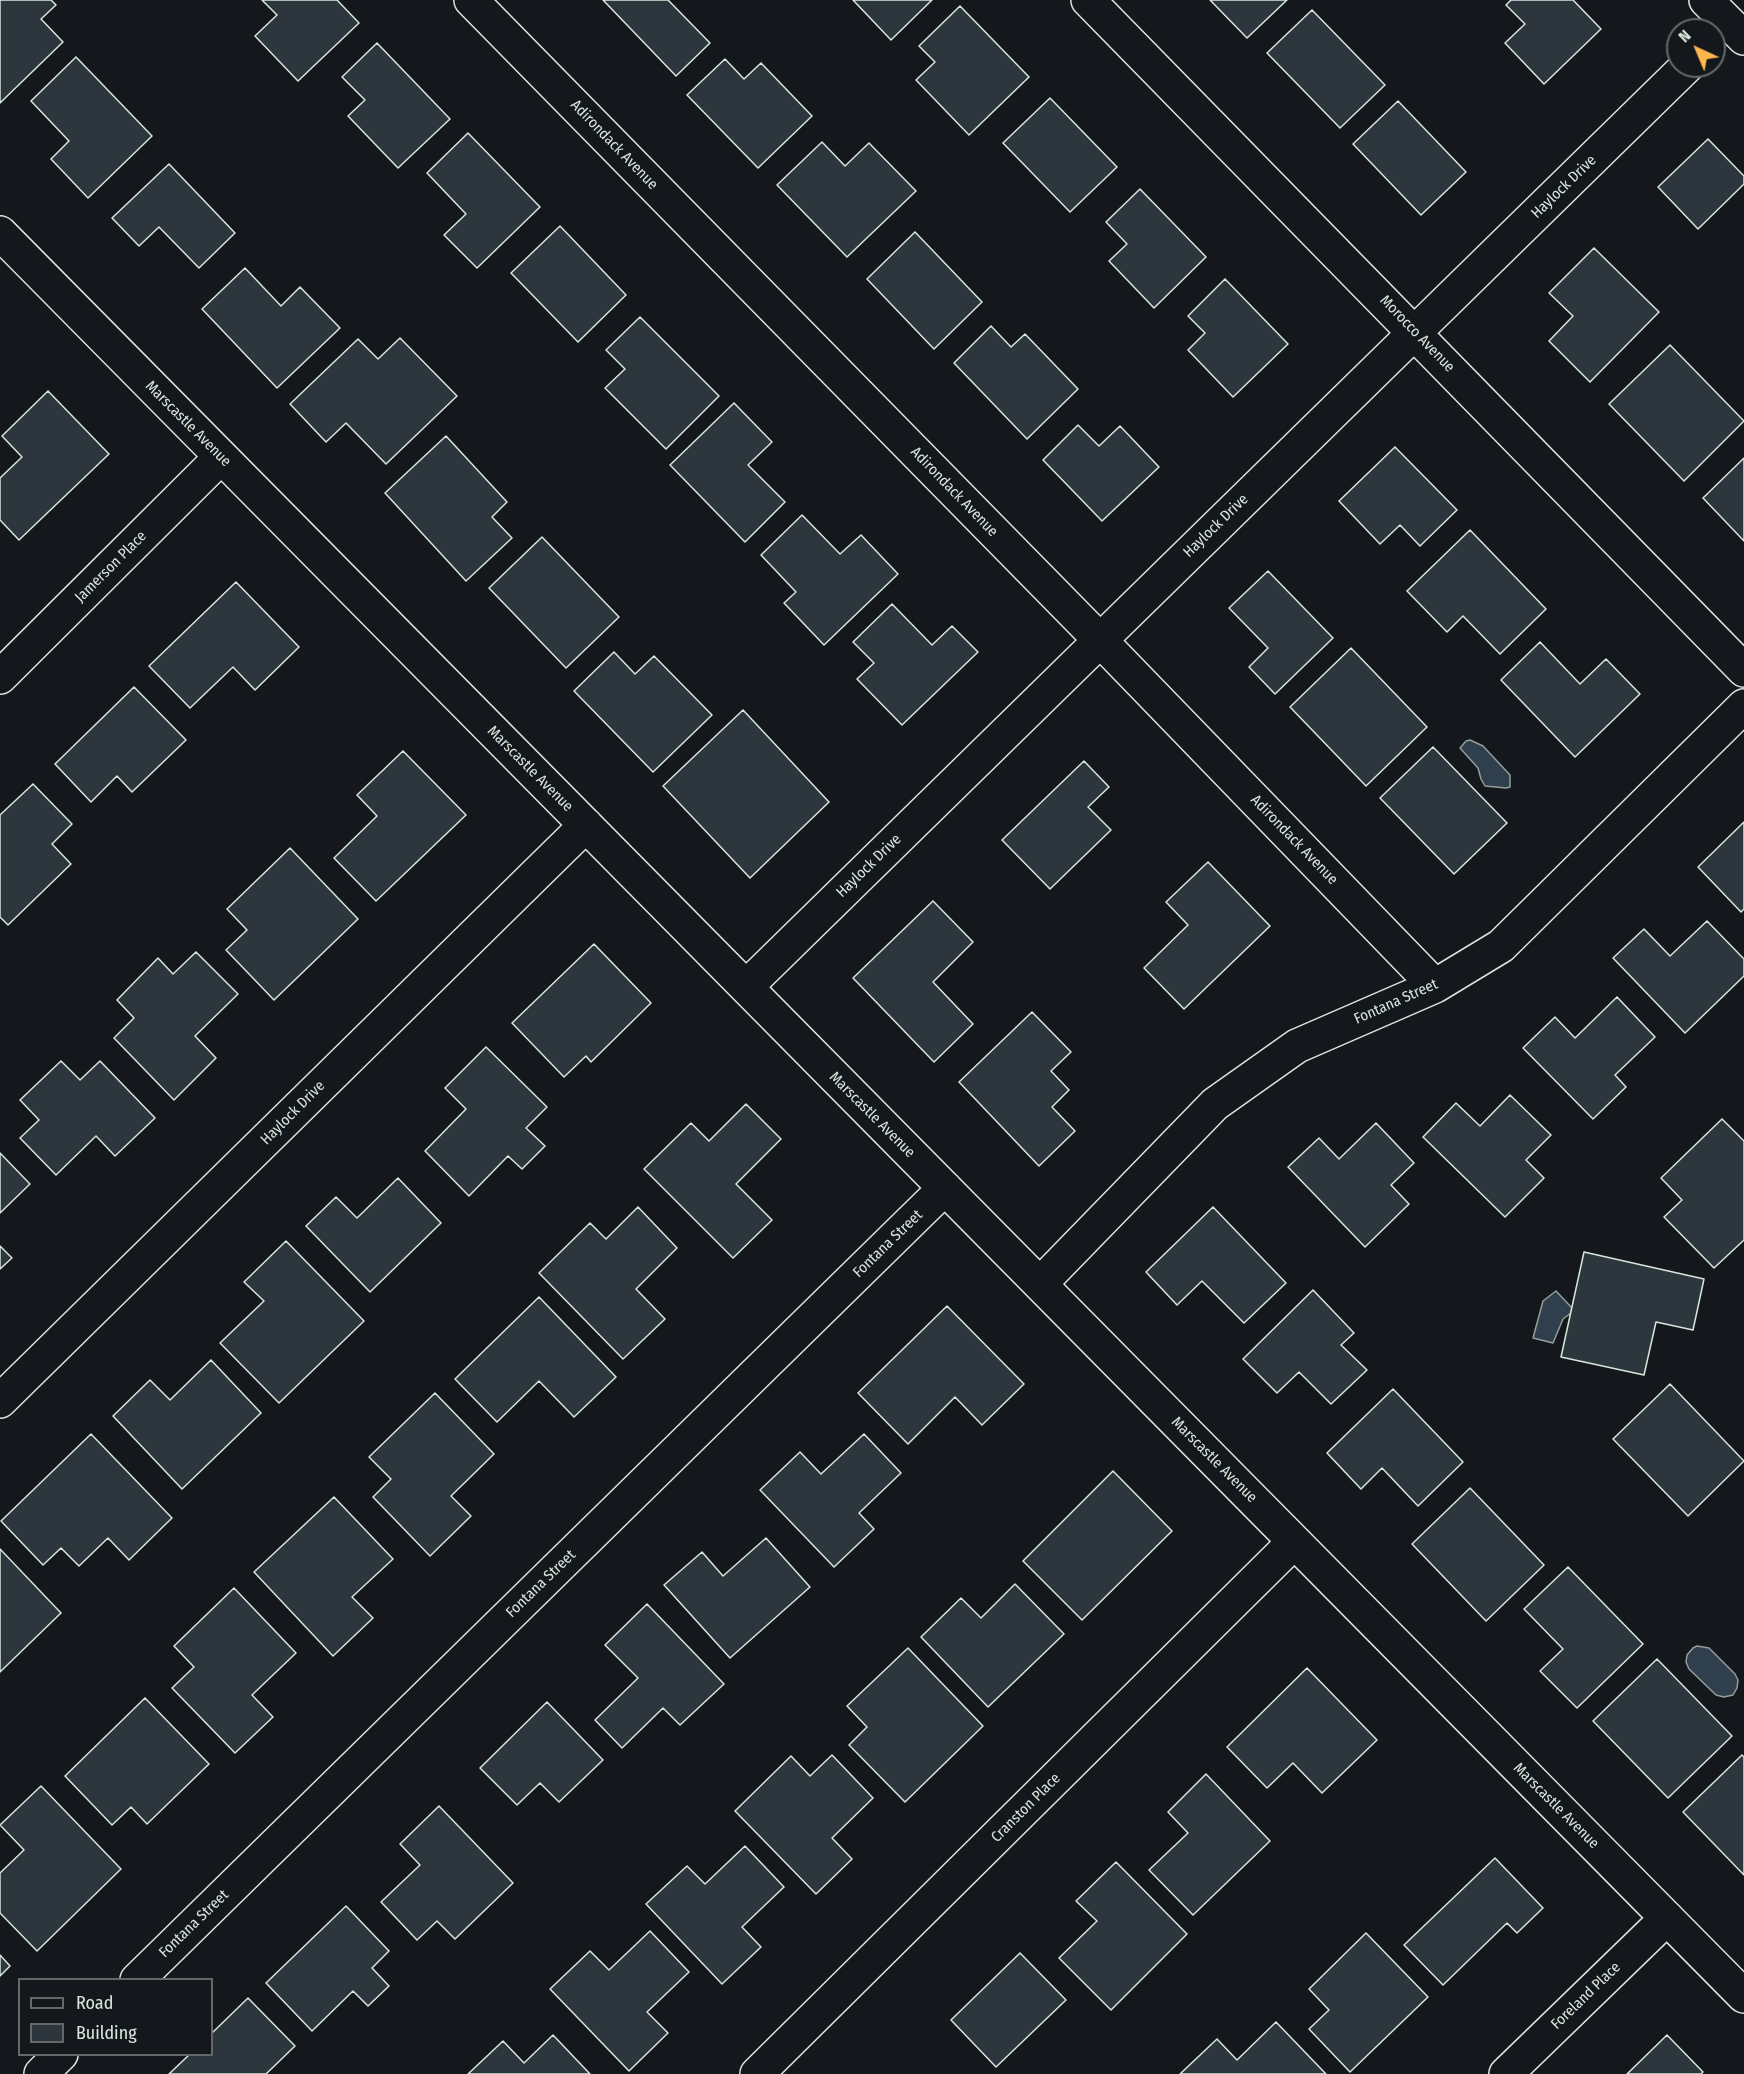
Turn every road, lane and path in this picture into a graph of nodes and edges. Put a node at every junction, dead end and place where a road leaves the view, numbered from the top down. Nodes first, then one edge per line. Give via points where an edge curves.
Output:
1 (471, 0) edge
2 (1088, 0) edge
3 (1706, 0) edge
4 (1729, 34) edge
5 (1675, 78) edge
6 (0, 234) edge
7 (1415, 332) junction
8 (221, 458) junction
9 (1100, 640) junction
10 (1744, 670) edge
11 (0, 677) edge
12 (1744, 705) edge
13 (586, 825) junction
14 (1435, 986) junction
15 (746, 987) junction
16 (945, 1188) junction
17 (1040, 1284) junction
18 (0, 1401) edge
19 (1294, 1542) junction
20 (1667, 1918) junction
21 (140, 1978) edge
22 (1744, 1996) edge
23 (60, 2056) edge
24 (41, 2074) edge
25 (757, 2074) edge
26 (1506, 2074) edge

1 - 9 street, Adirondack Avenue
2 - 7 street, Morocco Avenue
3 - 4 street
5 - 7 street, Haylock Drive
6 - 8 street, Marscastle Avenue
7 - 9 street, Haylock Drive
7 - 10 street, Morocco Avenue
8 - 11 street, Jamerson Place
8 - 13 street, Marscastle Avenue
9 - 14 street, Adirondack Avenue
9 - 15 street, Haylock Drive
12 - 14 street, Fontana Street via 1501,946
13 - 15 street, Marscastle Avenue
13 - 18 street, Haylock Drive
14 - 17 street, Fontana Street via 1297,1046 1215,1104
15 - 16 street, Marscastle Avenue
16 - 17 street, Marscastle Avenue
16 - 21 street, Fontana Street
17 - 19 street, Marscastle Avenue
19 - 20 street, Marscastle Avenue
19 - 25 street, Cranston Place
20 - 22 street, Marscastle Avenue
20 - 26 street, Foreland Place
23 - 24 street

